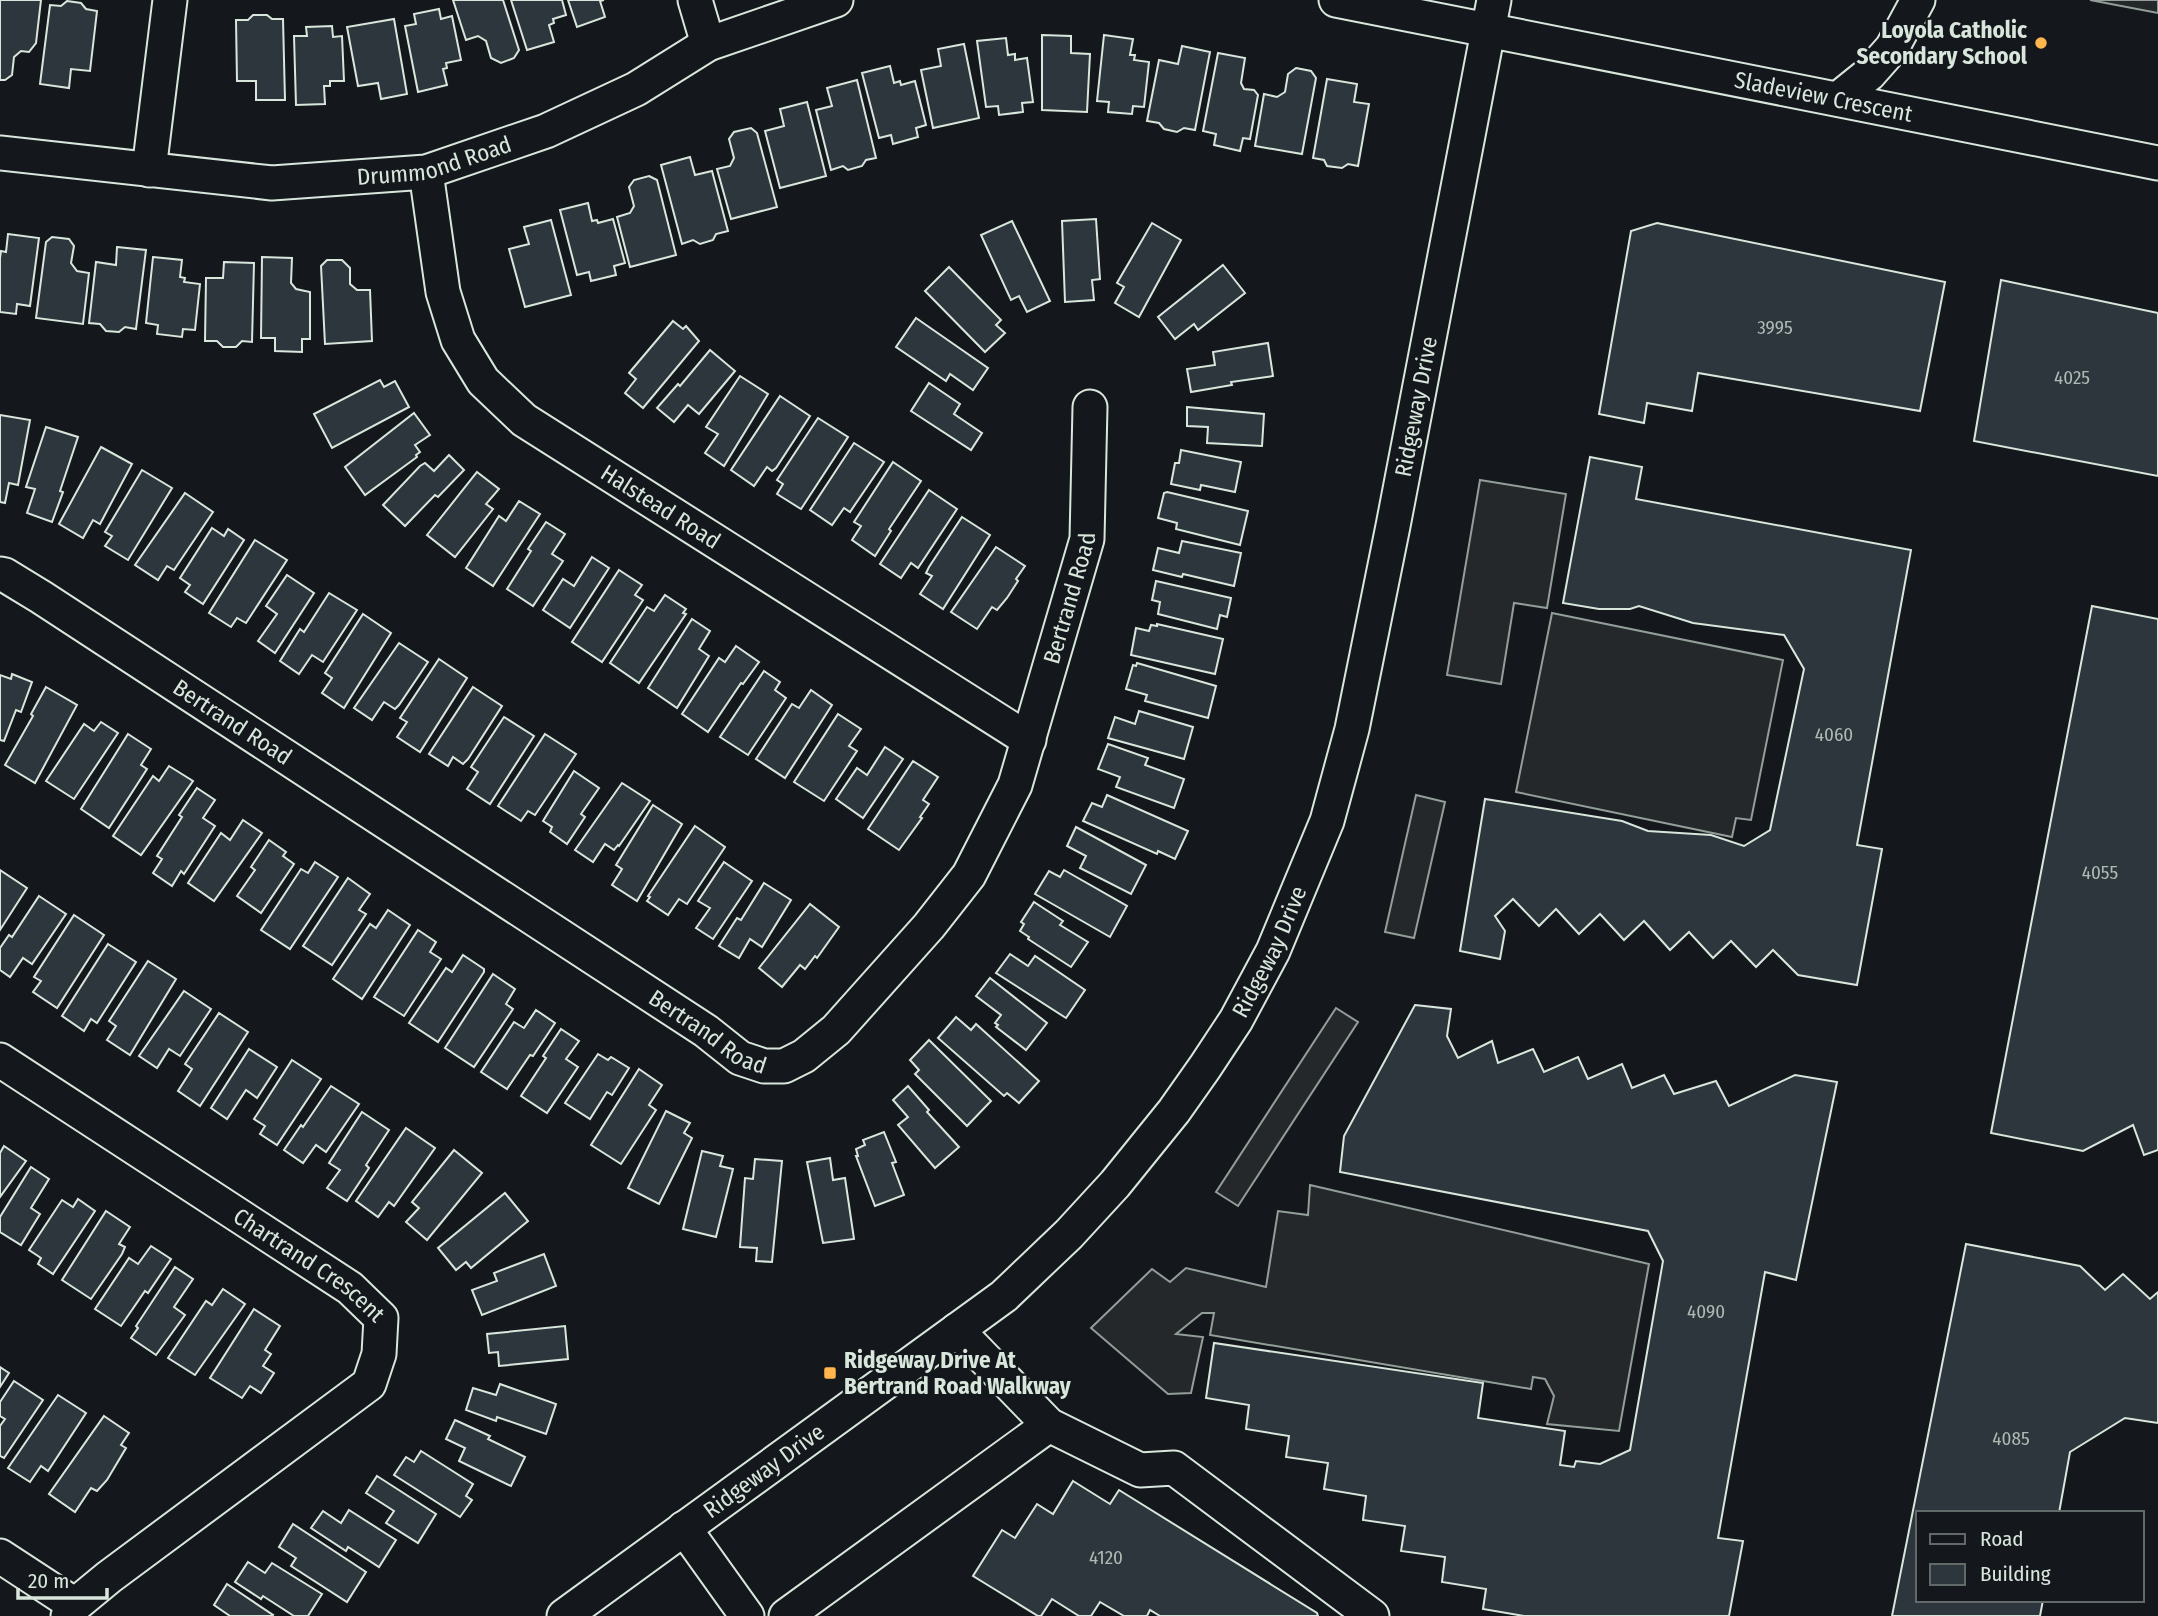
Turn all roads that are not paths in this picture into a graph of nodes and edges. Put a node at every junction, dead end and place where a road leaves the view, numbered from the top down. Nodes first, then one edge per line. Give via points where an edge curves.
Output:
1 (170, 0) edge
2 (695, 0) edge
3 (836, 0) edge
4 (1336, 0) edge
5 (1918, 0) edge
6 (1491, 15) edge
7 (708, 44) junction
8 (1838, 99) junction
9 (0, 153) edge
10 (2158, 163) edge
11 (149, 170) junction
12 (426, 172) junction
13 (1090, 407) dead end
14 (0, 575) edge
15 (1029, 740) junction
16 (0, 1060) edge
17 (957, 1330) junction
18 (1049, 1425) junction
19 (684, 1528) junction
20 (0, 1556) edge
21 (72, 1610) edge
22 (564, 1616) edge
23 (747, 1616) edge
24 (786, 1616) edge
25 (1372, 1616) edge

1 - 11 street
2 - 7 street
3 - 7 street, Drummond Road
4 - 6 street
5 - 8 street via 1892,48
6 - 8 street, Sladeview Crescent
6 - 17 street, Ridgeway Drive via 1352,729 1327,821 1300,889 1236,1020 1174,1111 1069,1234 1004,1296
7 - 12 street, Drummond Road via 636,89 546,131
8 - 10 street, Sladeview Crescent
9 - 11 street, Drummond Road
11 - 12 street, Drummond Road via 272,183
12 - 15 street, Halstead Road via 443,292 458,340 483,381 524,420
13 - 15 street, Bertrand Road via 1087,539
14 - 15 street, Bertrand Road via 41,597 636,985 740,1058 764,1066 784,1066 804,1056 836,1030 929,926 969,875 1015,785
16 - 21 street, Chartrand Crescent via 350,1288 381,1318 379,1354 369,1384
17 - 18 street
17 - 19 street, Ridgeway Drive
18 - 24 street
18 - 25 street via 1140,1469 1174,1468
19 - 22 street, Ridgeway Drive
19 - 23 street
20 - 21 street

